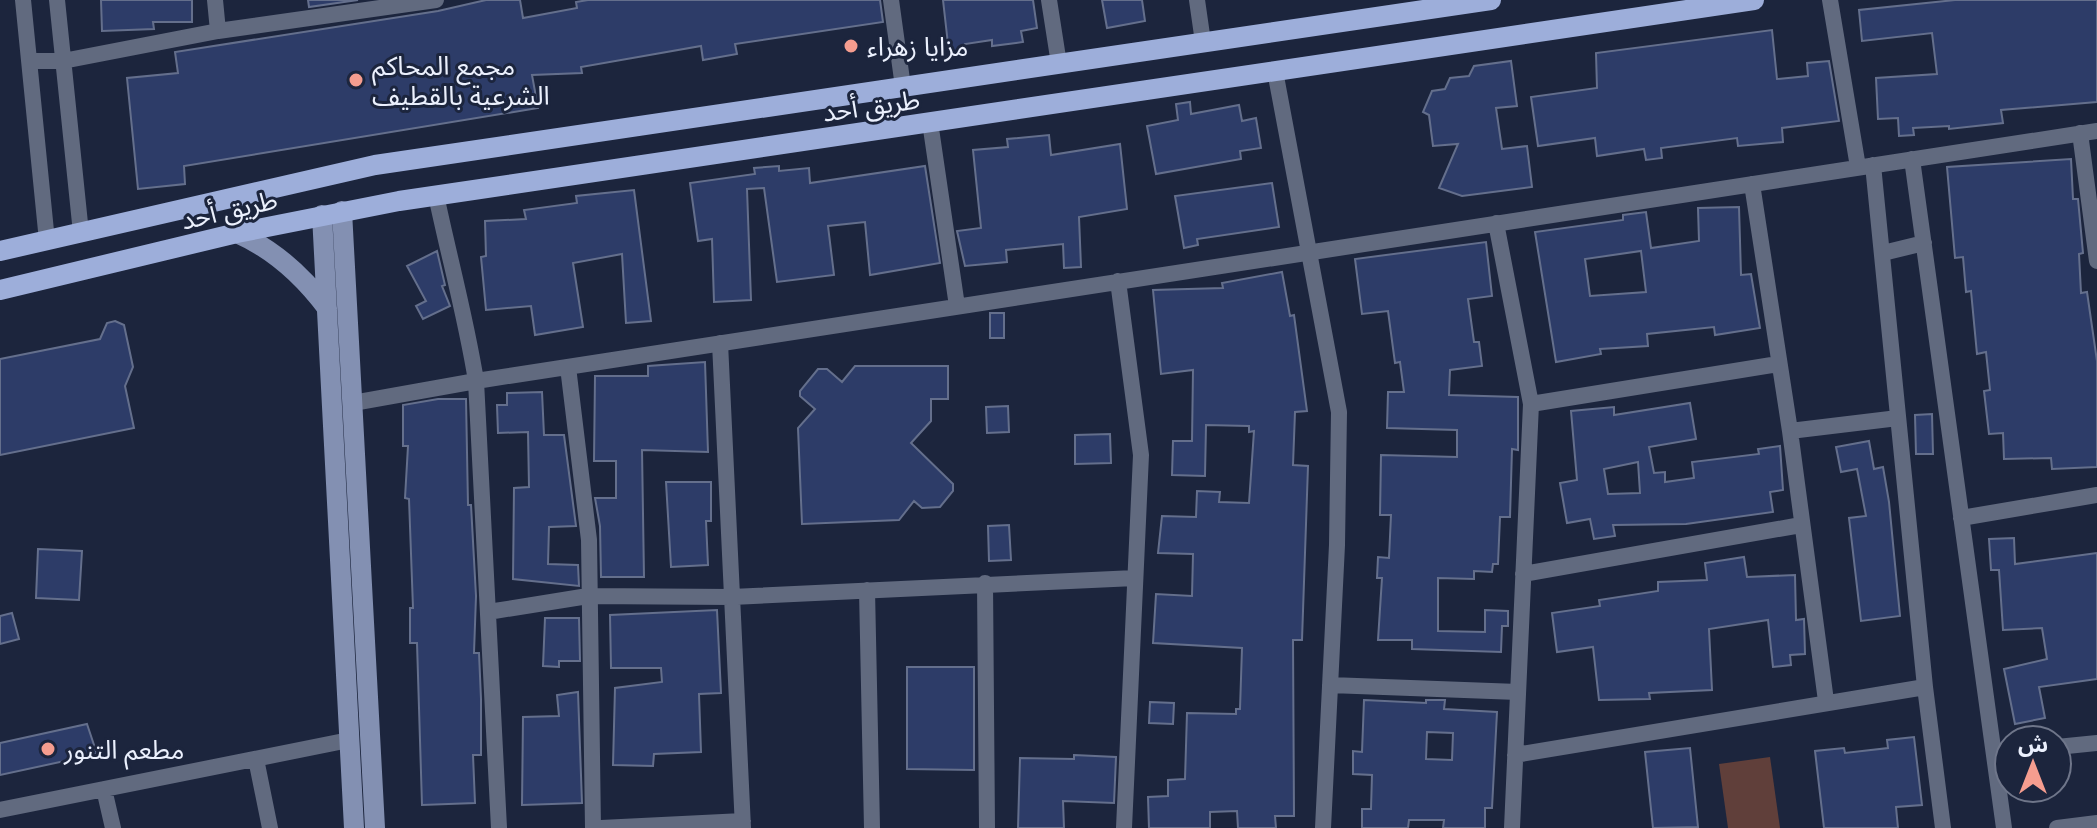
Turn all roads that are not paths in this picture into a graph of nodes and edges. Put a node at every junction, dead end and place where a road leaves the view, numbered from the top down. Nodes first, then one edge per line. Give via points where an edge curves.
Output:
1 (23, 0) edge
2 (57, 0) edge
3 (215, 0) edge
4 (436, 0) edge
5 (891, 0) edge
6 (1049, 0) edge
7 (1197, 0) edge
8 (1491, 0) edge
9 (1754, 0) edge
10 (1830, 0) edge
11 (218, 31) junction
12 (1203, 42) junction
13 (29, 61) junction
14 (63, 61) junction
15 (1059, 64) junction
16 (1275, 71) junction
17 (903, 87) junction
18 (930, 122) junction
19 (2088, 132) edge
20 (1912, 159) junction
21 (1866, 166) junction
22 (1752, 184) junction
23 (436, 195) junction
24 (332, 213) junction
25 (1496, 223) junction
26 (81, 233) junction
27 (237, 233) junction
28 (47, 241) junction
29 (1924, 243) junction
30 (0, 251) edge
31 (1309, 252) junction
32 (1883, 253) junction
33 (2097, 261) edge
34 (1118, 281) junction
35 (0, 290) edge
36 (957, 306) junction
37 (327, 308) junction
38 (720, 343) junction
39 (1778, 364) junction
40 (568, 367) junction
41 (476, 381) junction
42 (353, 403) junction
43 (1531, 404) junction
44 (1898, 418) junction
45 (1790, 431) junction
46 (2097, 495) edge
47 (1961, 518) junction
48 (1801, 525) junction
49 (1523, 574) junction
50 (1135, 578) junction
51 (985, 583) junction
52 (867, 590) junction
53 (588, 596) junction
54 (732, 597) junction
55 (488, 612) junction
56 (1330, 685) junction
57 (1925, 687) junction
58 (1518, 692) junction
59 (1826, 701) junction
60 (1996, 724) edge
61 (349, 740) junction
62 (2097, 743) edge
63 (2073, 745) edge
64 (1515, 755) junction
65 (256, 759) junction
66 (104, 789) junction
67 (2003, 804) edge
68 (0, 810) edge
69 (2097, 823) edge
70 (743, 824) edge
71 (113, 828) edge
72 (270, 828) edge
73 (354, 828) edge
74 (375, 828) edge
75 (499, 828) edge
76 (593, 828) edge
77 (601, 828) edge
78 (872, 828) edge
79 (987, 828) edge
80 (1124, 828) edge
81 (1323, 828) edge
82 (1512, 828) edge
83 (1943, 828) edge
84 (2004, 828) edge
85 (2057, 828) edge

1 - 13 street
2 - 14 street
3 - 11 street
4 - 11 street
5 - 17 street
6 - 15 street
7 - 12 street
8 - 12 main road, طريق أحد
9 - 16 main road, طريق أحد
10 - 21 street
11 - 14 street
12 - 15 main road, طريق أحد
13 - 14 street
13 - 28 street
14 - 26 street
15 - 17 main road, طريق أحد
16 - 18 main road, طريق أحد
16 - 31 street
17 - 26 main road, طريق أحد via 375,165
18 - 23 main road, طريق أحد
18 - 36 street
19 - 20 street
19 - 33 street
20 - 21 street
20 - 29 street
21 - 22 street
21 - 32 street
22 - 25 street
22 - 39 street
23 - 24 main road, طريق أحد
23 - 41 street
24 - 27 main road, طريق أحد
24 - 37 street
24 - 42 street
25 - 31 street
25 - 43 street
26 - 28 main road, طريق أحد
27 - 35 main road, طريق أحد
27 - 37 street via 288,266
28 - 30 main road, طريق أحد
29 - 32 street
29 - 47 street
31 - 34 street
31 - 56 street via 1339,412
32 - 44 street
34 - 36 street
34 - 50 street via 1141,455
36 - 38 street
37 - 61 street
38 - 40 street
38 - 54 street
39 - 43 street
39 - 45 street
40 - 41 street
40 - 53 street via 589,540
41 - 42 street
41 - 55 street
42 - 74 street
43 - 49 street
44 - 45 street
44 - 57 street
45 - 48 street
46 - 47 street
47 - 60 street
48 - 49 street
48 - 59 street
49 - 58 street
50 - 51 street
50 - 80 street
51 - 52 street
51 - 79 street
52 - 54 street
52 - 78 street
53 - 54 street
53 - 55 street
53 - 76 street
54 - 70 street
55 - 75 street
56 - 58 street
56 - 81 street
57 - 59 street
57 - 83 street
58 - 64 street
59 - 64 street
61 - 65 street
61 - 73 street
62 - 63 street
64 - 82 street
65 - 66 street
65 - 72 street
66 - 68 street
66 - 71 street
67 - 84 street
69 - 85 street
70 - 77 street

